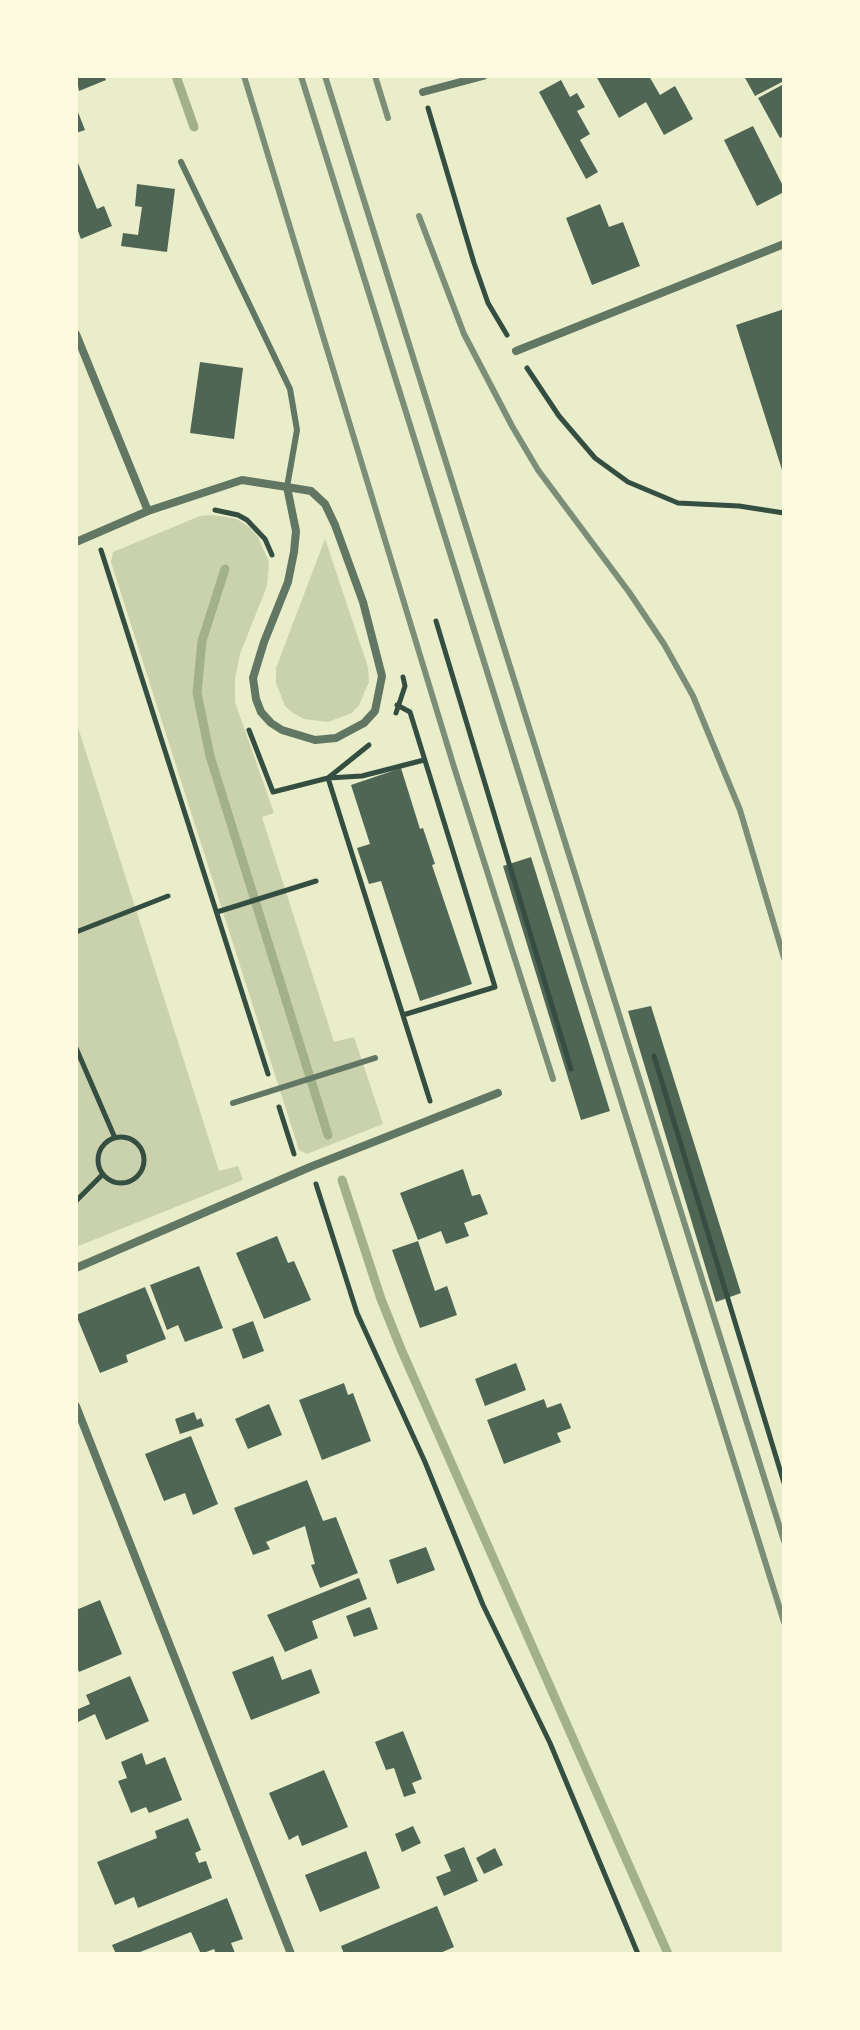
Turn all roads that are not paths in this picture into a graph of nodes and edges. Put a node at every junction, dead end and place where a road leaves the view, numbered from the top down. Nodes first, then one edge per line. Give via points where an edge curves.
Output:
1 (483, 76) edge
2 (423, 92) dead end
3 (181, 162) dead end
4 (784, 244) edge
5 (76, 334) edge
6 (516, 351) dead end
7 (287, 487) junction
8 (148, 511) junction
9 (76, 542) edge
10 (375, 1058) dead end
11 (498, 1093) dead end
12 (233, 1103) dead end
13 (76, 1268) edge
14 (76, 1406) edge
15 (291, 1954) edge

1 - 2 street
3 - 7 lane via 290,389 297,430
4 - 6 street
5 - 8 street
7 - 7 street via 311,491 325,504 363,602 382,676 375,711 336,738 296,736 271,723 256,699 253,678 294,552 296,531
7 - 8 street via 242,480
8 - 9 street
10 - 12 lane
11 - 13 street
14 - 15 street

